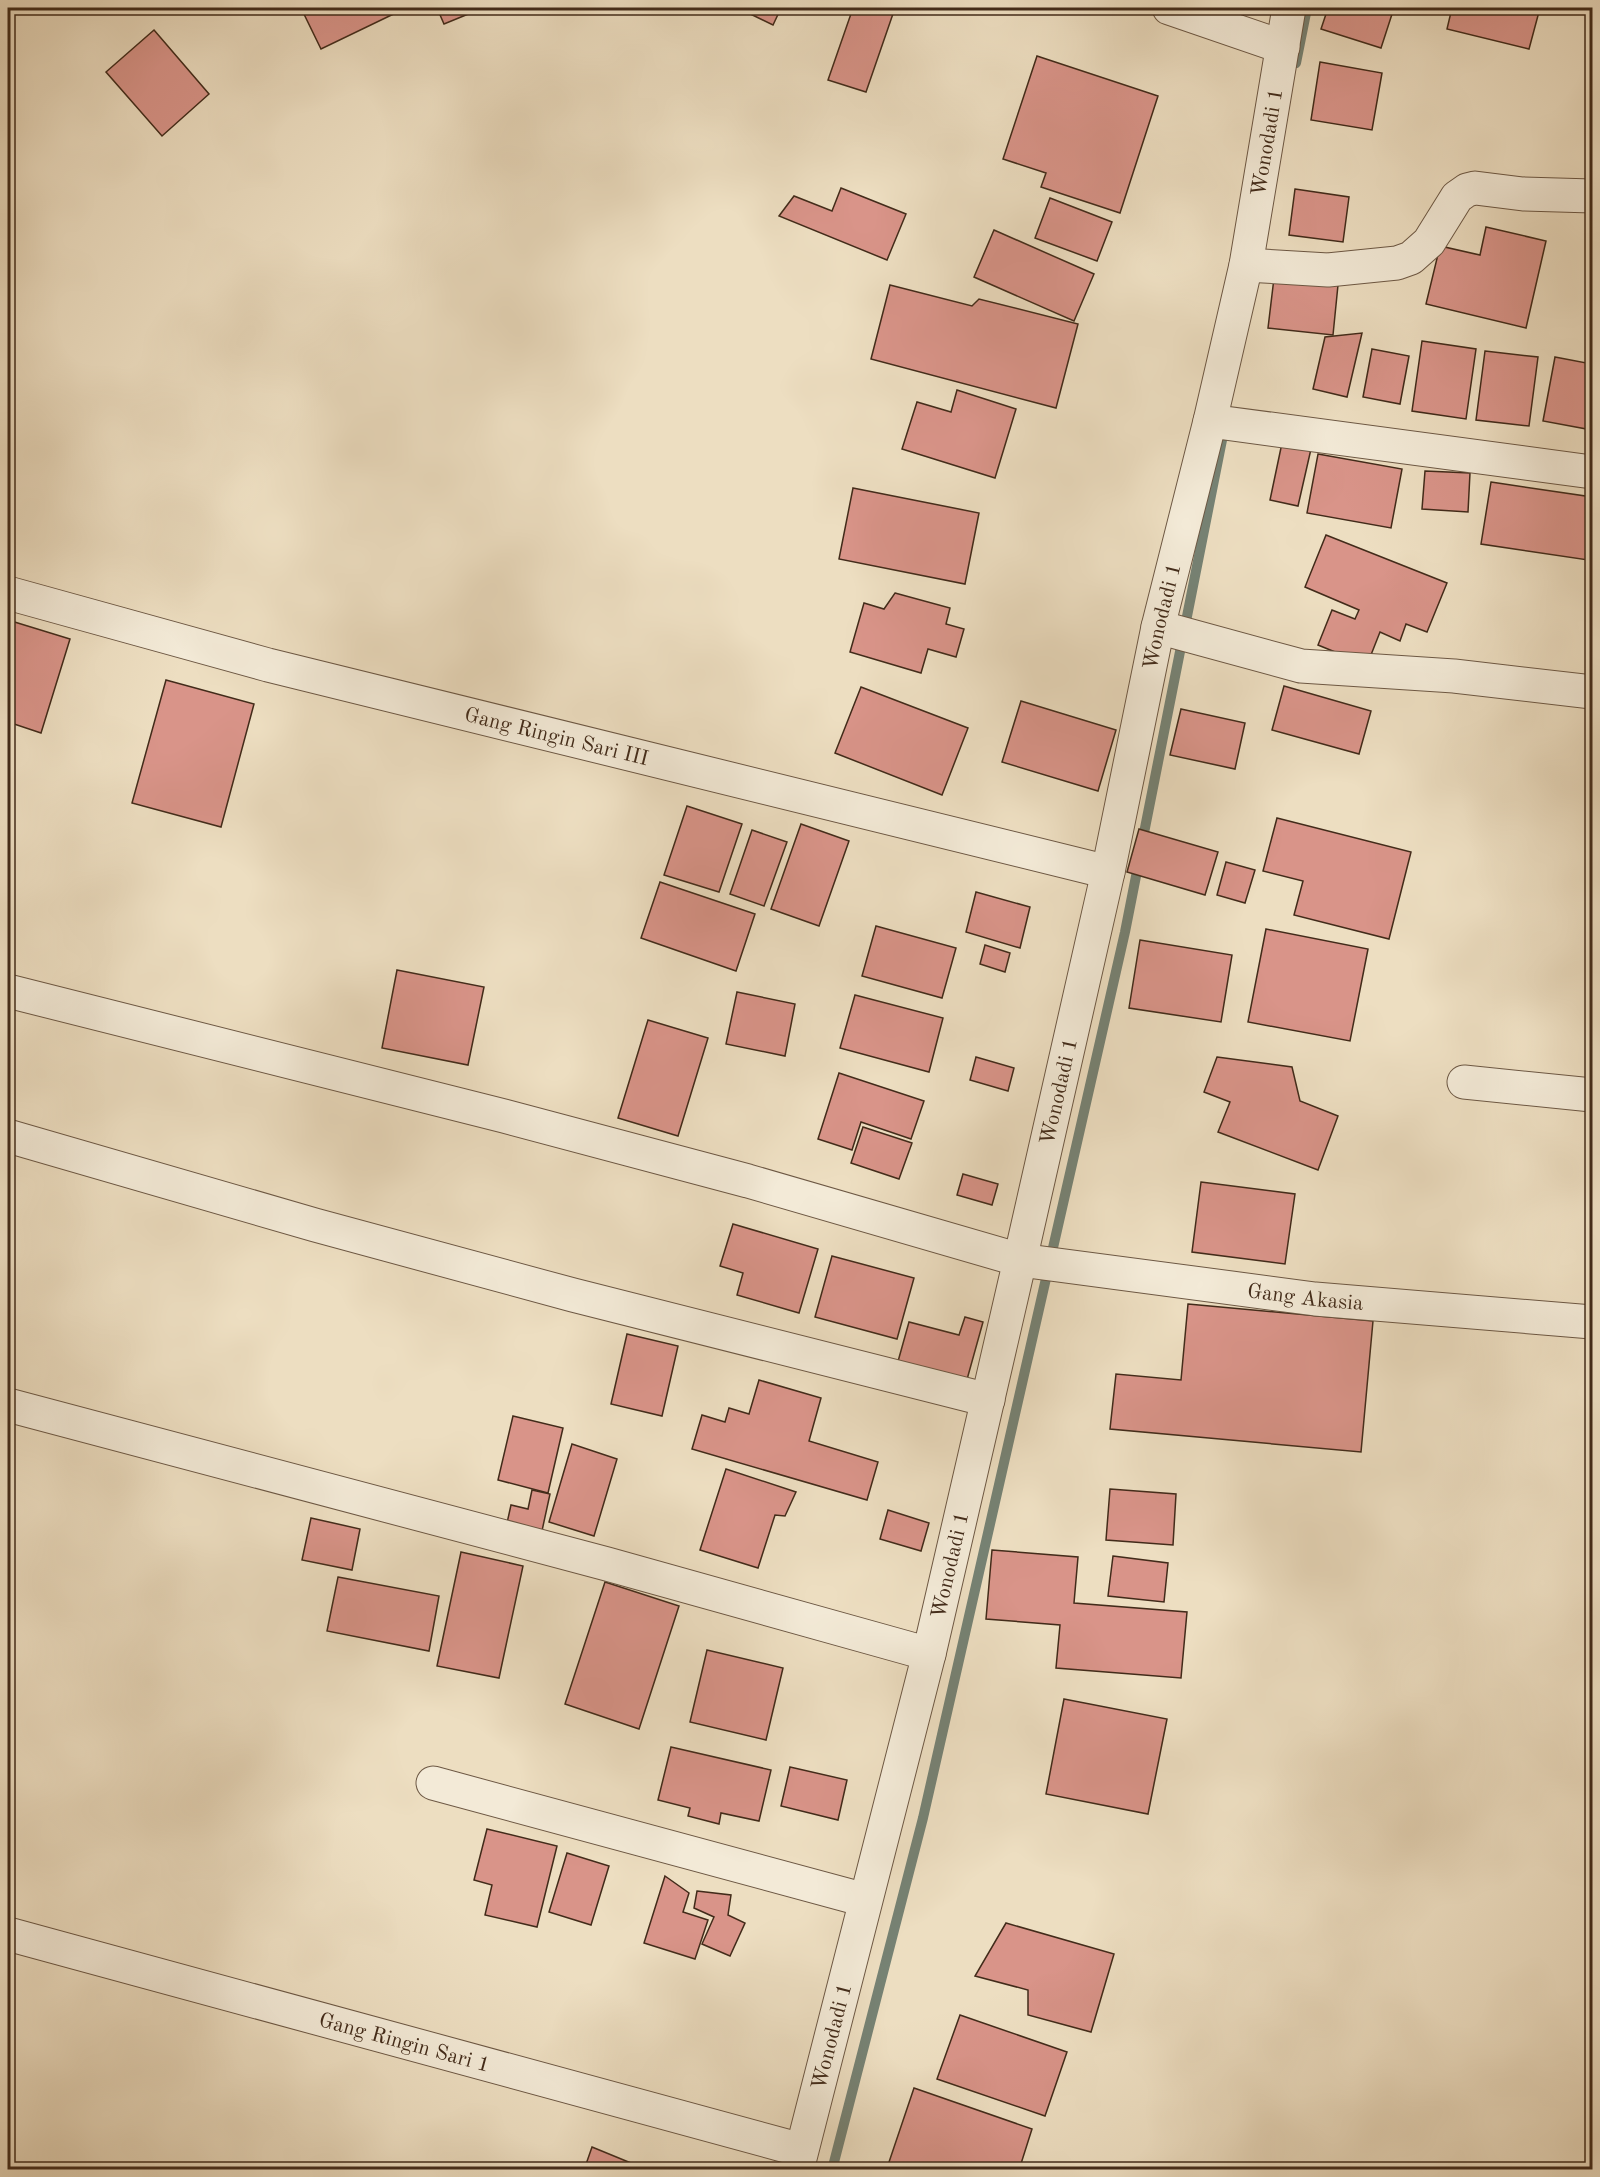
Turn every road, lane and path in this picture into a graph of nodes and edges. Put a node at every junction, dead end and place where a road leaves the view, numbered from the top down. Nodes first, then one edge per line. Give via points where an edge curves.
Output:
1 (1169, 8) edge
2 (1289, 8) edge
3 (1283, 47) junction
4 (1593, 196) edge
5 (1246, 265) junction
6 (1210, 421) junction
7 (1593, 472) edge
8 (8, 593) edge
9 (1177, 632) junction
10 (1593, 692) edge
11 (1108, 872) junction
12 (8, 991) edge
13 (1464, 1082) dead end
14 (1593, 1095) edge
15 (8, 1136) edge
16 (1022, 1260) junction
17 (1593, 1322) edge
18 (988, 1400) junction
19 (8, 1405) edge
20 (929, 1654) junction
21 (433, 1783) dead end
22 (865, 1900) junction
23 (8, 1934) edge
24 (799, 2160) edge

1 - 3 street
2 - 3 street, Wonodadi 1
3 - 5 street, Wonodadi 1
4 - 5 street via 1475,188 1457,197 1429,242 1412,258 1328,270
5 - 6 street, Wonodadi 1
6 - 7 street
6 - 9 street, Wonodadi 1
8 - 11 street, Gang Ringin Sari III via 268,665
9 - 10 street via 1301,666 1455,676
9 - 11 street, Wonodadi 1
11 - 16 street, Wonodadi 1
12 - 16 street, Gang Akasia via 504,1116
13 - 14 street
15 - 18 street via 561,1292
16 - 17 street, Gang Akasia via 1315,1299
16 - 18 street, Wonodadi 1
18 - 20 street, Wonodadi 1
19 - 20 street
20 - 22 street, Wonodadi 1
21 - 22 street
22 - 24 street, Wonodadi 1
23 - 24 street, Gang Ringin Sari 1

